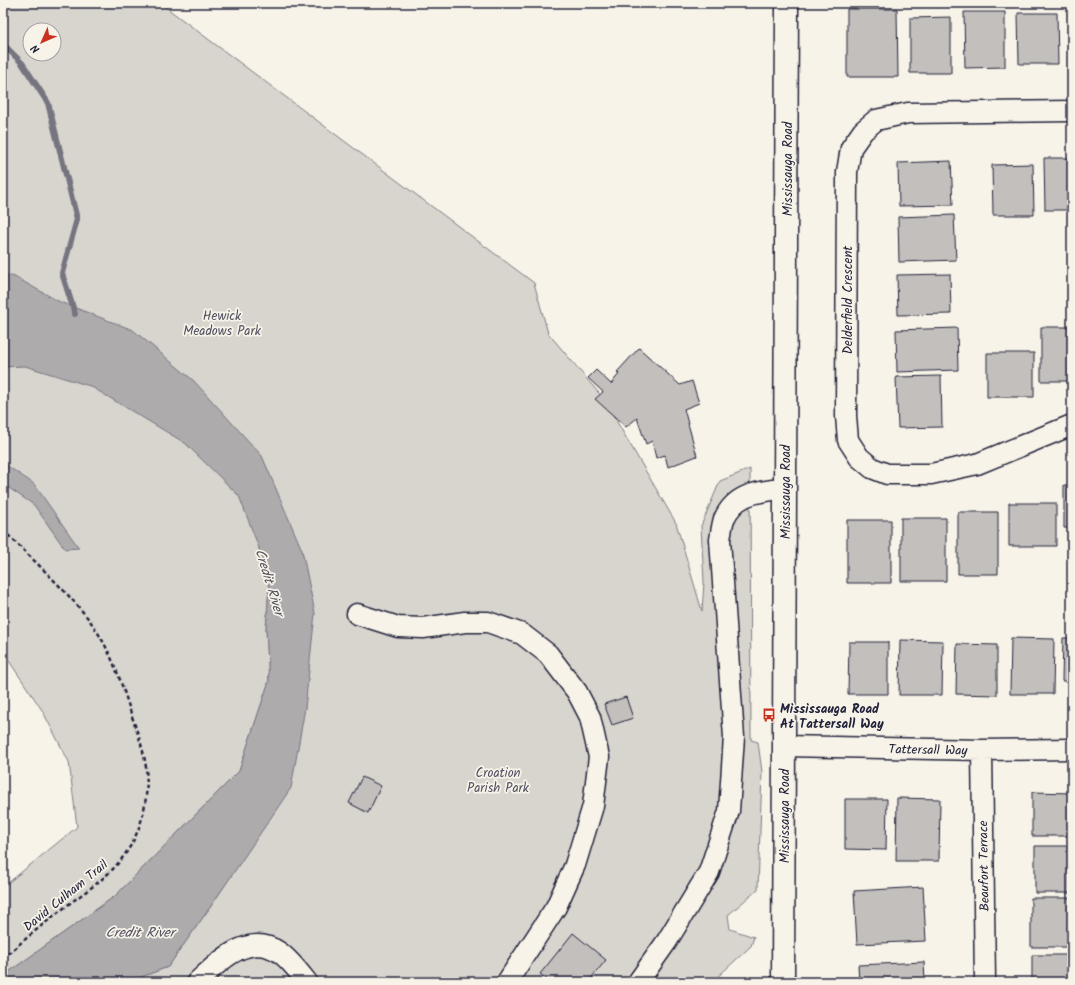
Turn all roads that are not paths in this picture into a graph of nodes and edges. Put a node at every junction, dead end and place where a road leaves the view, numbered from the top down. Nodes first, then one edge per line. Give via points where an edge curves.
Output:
1 (787, 3) edge
2 (1072, 111) edge
3 (1072, 425) edge
4 (785, 488) junction
5 (357, 614) dead end
6 (784, 746) junction
7 (1072, 749) edge
8 (982, 750) junction
9 (197, 982) edge
10 (307, 982) edge
11 (507, 982) edge
12 (638, 982) edge
13 (783, 982) edge
14 (985, 982) edge

1 - 4 main road, Mississauga Road
2 - 3 street, Delderfield Crescent via 908,113 876,120 863,131 851,148 847,172 846,416 848,440 859,457 872,468 887,474 931,474 977,464
4 - 6 main road, Mississauga Road
4 - 12 street via 751,493 734,503 724,519 720,540 734,737 729,811 709,872
5 - 11 street via 398,627 422,628 465,622 488,622 522,634 548,654 577,692 590,717 599,757 593,806 575,866 556,907
6 - 8 street, Tattersall Way
6 - 13 main road, Mississauga Road
7 - 8 street, Tattersall Way
8 - 14 street, Beaufort Terrace
9 - 10 street via 224,958 242,947 262,945 279,952

